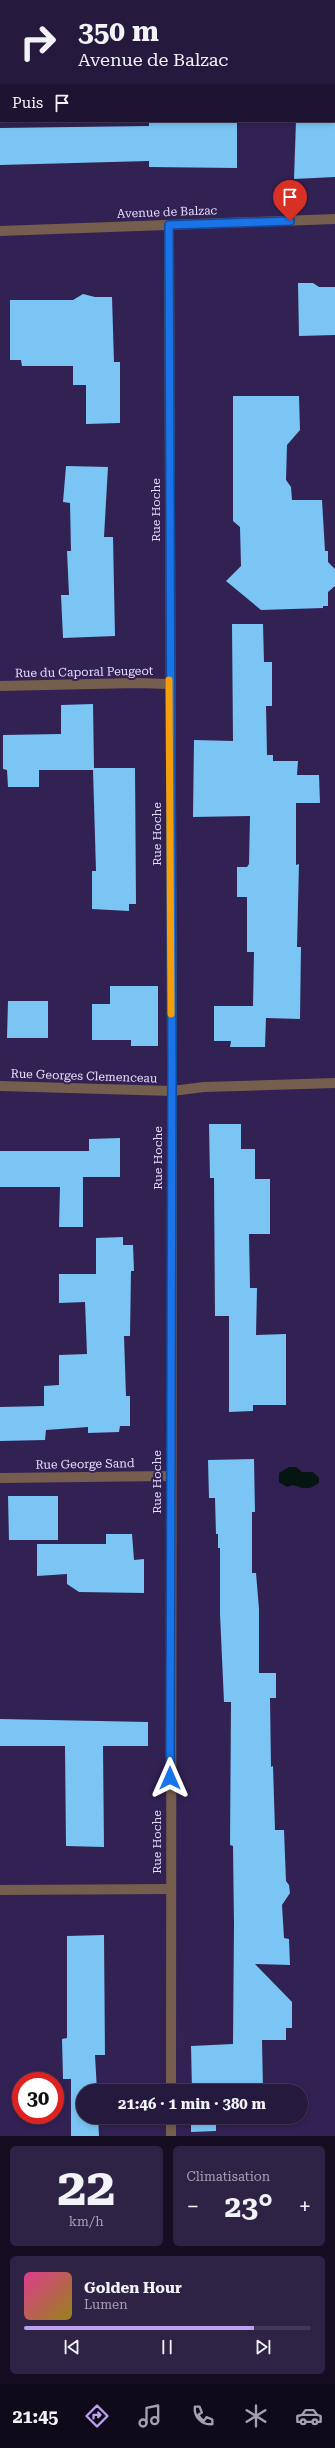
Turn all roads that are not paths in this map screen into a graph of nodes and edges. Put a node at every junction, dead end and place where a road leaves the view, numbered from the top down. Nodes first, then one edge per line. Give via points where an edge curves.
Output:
1 (335, 219) edge
2 (169, 225) junction
3 (0, 231) edge
4 (169, 684) junction
5 (0, 686) edge
6 (335, 1083) edge
7 (0, 1086) edge
8 (172, 1091) junction
9 (170, 1476) junction
10 (0, 1478) edge
11 (0, 1890) edge
12 (171, 1890) junction
13 (171, 2084) edge
14 (171, 2124) edge
15 (171, 2136) edge

1 - 2 street, Avenue de Balzac
2 - 3 street, Avenue de Balzac
2 - 4 street, Rue Hoche
4 - 5 street, Rue du Caporal Peugeot
4 - 8 street, Rue Hoche
6 - 8 street, Rue Georges Clemenceau via 204,1087
7 - 8 street, Rue Georges Clemenceau
8 - 9 street, Rue Hoche
9 - 10 street, Rue George Sand
9 - 12 street, Rue Hoche
11 - 12 street
12 - 13 street, Rue Hoche
14 - 15 street

